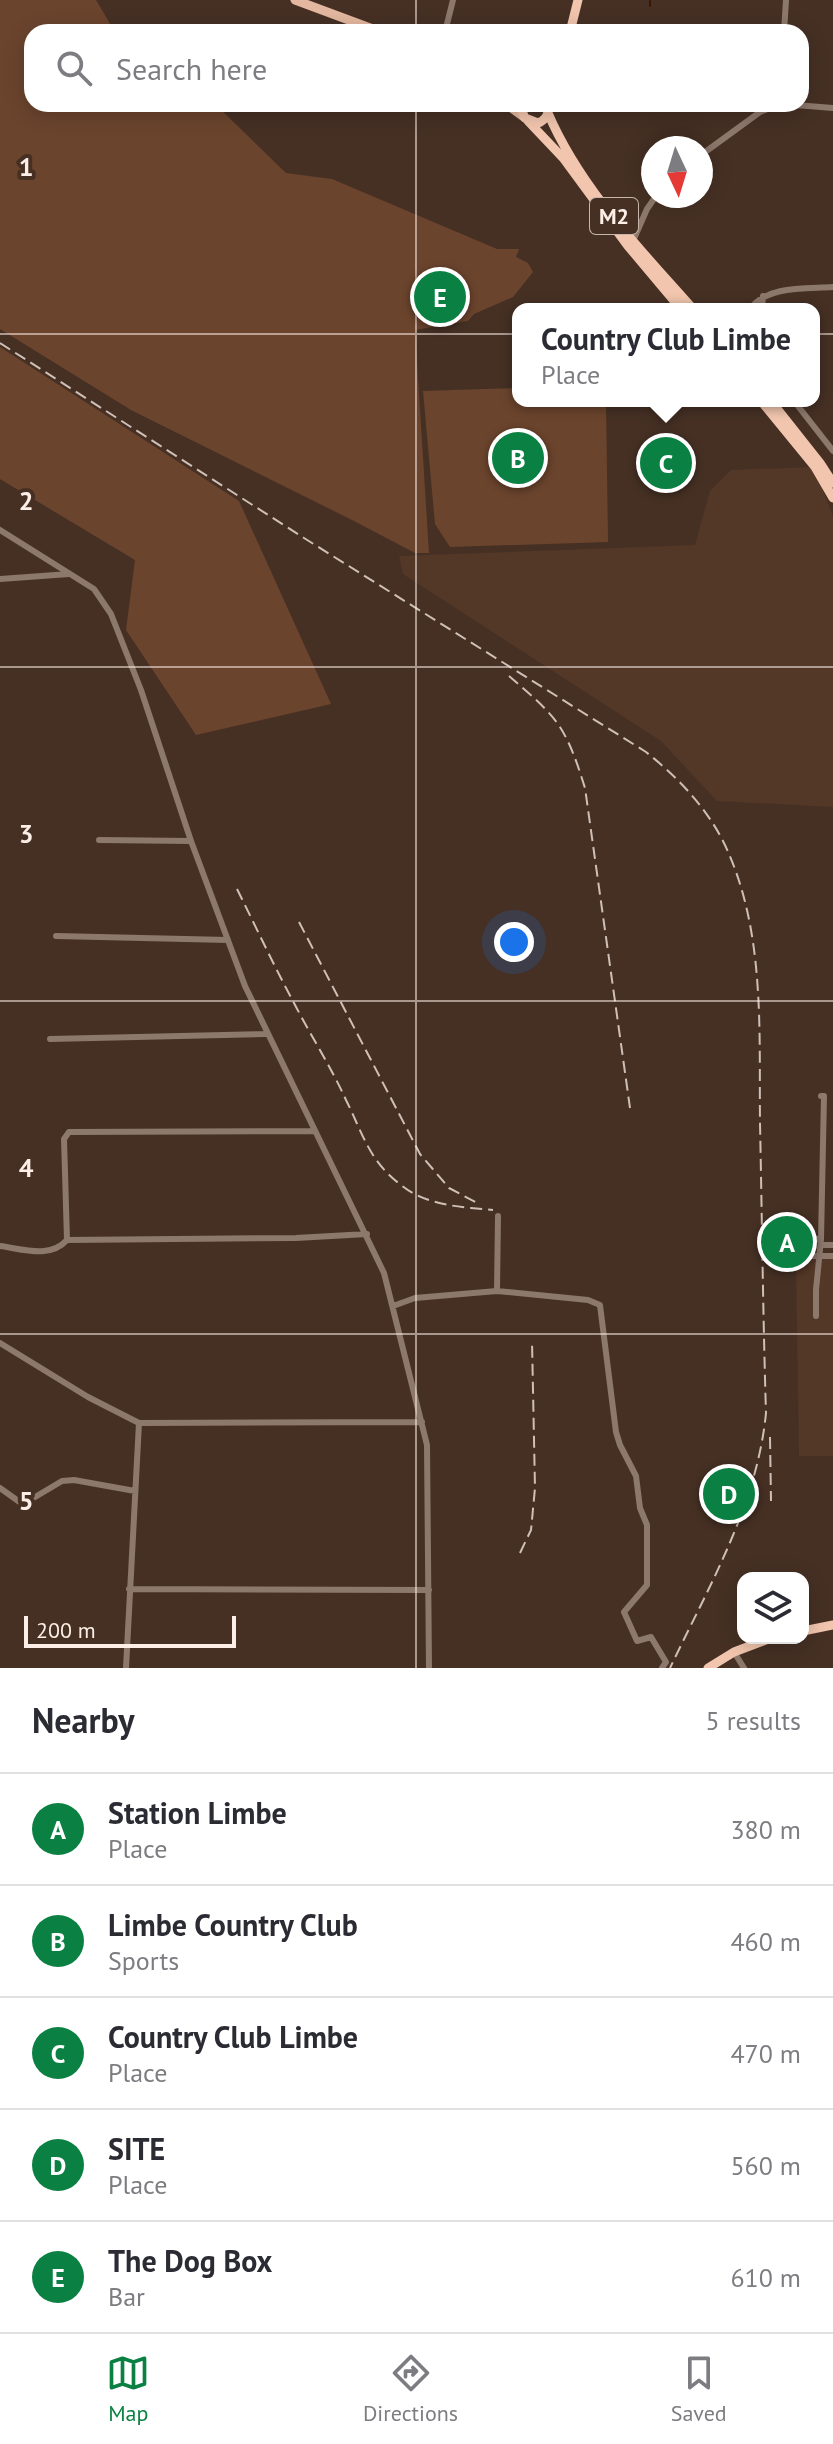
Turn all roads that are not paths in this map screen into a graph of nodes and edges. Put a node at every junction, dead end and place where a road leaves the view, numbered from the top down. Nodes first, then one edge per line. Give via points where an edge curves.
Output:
1 (295, 0) edge
2 (453, 0) edge
3 (578, 0) edge
4 (786, 0) edge
5 (360, 24) edge
6 (447, 24) edge
7 (572, 24) edge
8 (784, 24) edge
9 (809, 106) edge
10 (833, 108) edge
11 (517, 112) edge
12 (523, 112) edge
13 (547, 112) edge
14 (548, 112) edge
15 (760, 112) edge
16 (527, 119) junction
17 (713, 146) edge
18 (648, 208) edge
19 (630, 244) junction
20 (833, 287) edge
21 (763, 296) junction
22 (676, 303) edge
23 (687, 303) edge
24 (756, 303) edge
25 (762, 303) edge
26 (766, 407) edge
27 (776, 407) edge
28 (799, 407) edge
29 (833, 451) edge
30 (833, 483) edge
31 (833, 498) edge
32 (0, 530) edge
33 (69, 574) junction
34 (0, 579) edge
35 (99, 840) dead end
36 (191, 841) junction
37 (56, 936) dead end
38 (228, 940) junction
39 (266, 1034) junction
40 (50, 1039) dead end
41 (821, 1096) dead end
42 (315, 1131) junction
43 (498, 1216) dead end
44 (367, 1234) junction
45 (67, 1240) junction
46 (821, 1242) junction
47 (833, 1245) edge
48 (0, 1246) edge
49 (833, 1256) edge
50 (819, 1257) junction
51 (497, 1291) junction
52 (393, 1306) junction
53 (816, 1316) dead end
54 (0, 1343) edge
55 (422, 1422) junction
56 (139, 1423) junction
57 (0, 1488) edge
58 (135, 1491) junction
59 (129, 1589) junction
60 (429, 1590) junction
61 (833, 1625) edge
62 (809, 1630) edge
63 (755, 1644) edge
64 (734, 1652) junction
65 (126, 1668) edge
66 (429, 1668) edge
67 (662, 1668) edge
68 (708, 1668) edge
69 (744, 1668) edge

1 - 5 main road
2 - 6 street
3 - 7 highway
4 - 8 street
9 - 10 street
11 - 16 main road
12 - 16 highway
13 - 16 highway, M2 via 538,123
14 - 19 highway, M2 via 569,156
15 - 17 street
16 - 19 highway, M2
18 - 19 street
19 - 22 highway, M2
19 - 23 highway, M2
20 - 21 street
21 - 24 street
21 - 25 street
26 - 31 highway
27 - 30 highway
28 - 29 street
32 - 33 street
33 - 34 street
33 - 36 street via 94,589 111,614
35 - 36 street
36 - 38 street
37 - 38 street
38 - 39 street
39 - 40 street
39 - 42 street
41 - 46 street
42 - 44 street
42 - 45 street via 69,1132 64,1139
43 - 51 street
44 - 45 street
44 - 52 street
45 - 48 street via 52,1251
46 - 47 street
46 - 50 street
46 - 50 street via 800,1239 801,1256
49 - 50 street
50 - 53 street
51 - 52 street via 415,1298
51 - 67 street via 600,1305 616,1432 636,1476 647,1525 647,1585 624,1612 637,1641 651,1637 666,1662
52 - 55 street
54 - 56 street
55 - 56 street
55 - 60 street via 427,1445
56 - 58 street
57 - 58 street via 21,1503 62,1481
58 - 59 street
59 - 60 street
59 - 65 street
60 - 66 street
61 - 62 highway
63 - 64 highway
64 - 68 highway
64 - 69 street

